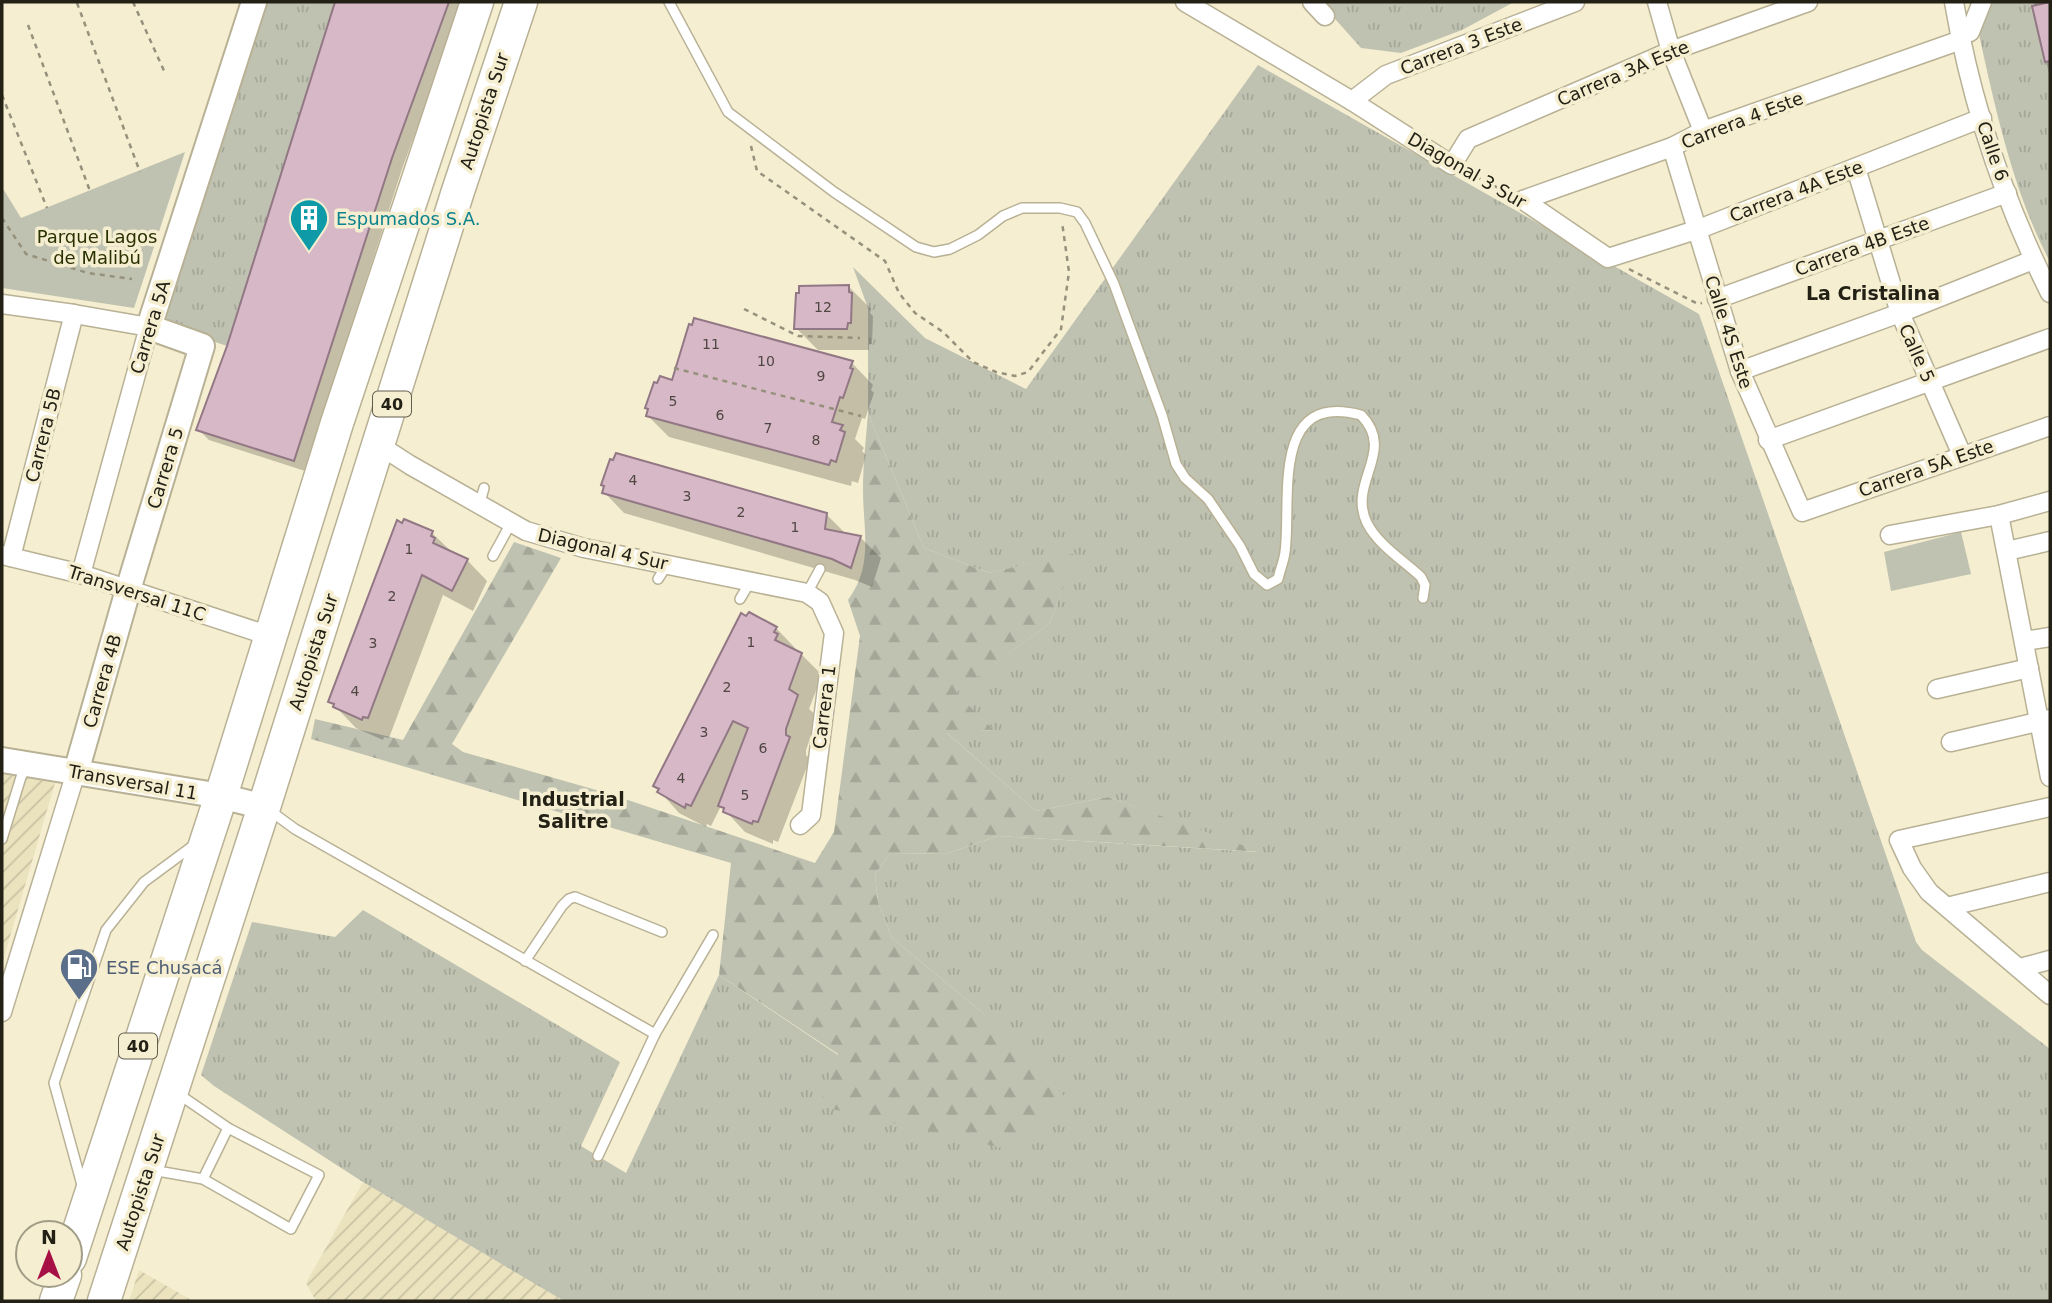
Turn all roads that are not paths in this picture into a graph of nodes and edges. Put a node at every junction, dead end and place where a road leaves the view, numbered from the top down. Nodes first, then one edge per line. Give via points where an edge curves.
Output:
1 (254, 2) edge
2 (477, 2) edge
3 (521, 2) edge
4 (669, 2) edge
5 (1185, 2) edge
6 (1312, 2) edge
7 (1575, 2) edge
8 (1657, 2) edge
9 (1808, 2) edge
10 (1954, 2) edge
11 (1982, 2) edge
12 (1325, 16) dead end
13 (1965, 36) junction
14 (1671, 51) junction
15 (1352, 101) junction
16 (1982, 118) junction
17 (1703, 131) junction
18 (1672, 147) junction
19 (1452, 165) joint
20 (1856, 168) junction
21 (2007, 193) junction
22 (1523, 200) joint
23 (1699, 229) junction
24 (1877, 241) junction
25 (1608, 258) joint
26 (2033, 260) junction
27 (2050, 293) edge
28 (1717, 299) junction
29 (2, 304) edge
30 (1900, 313) junction
31 (74, 314) junction
32 (149, 327) junction
33 (2050, 338) edge
34 (1740, 371) junction
35 (1929, 381) junction
36 (2050, 426) edge
37 (1768, 440) junction
38 (379, 445) junction
39 (1962, 455) junction
40 (484, 488) dead end
41 (2050, 501) edge
42 (479, 506) junction
43 (1802, 512) joint
44 (1999, 514) junction
45 (511, 523) junction
46 (1890, 535) dead end
47 (2050, 541) edge
48 (2007, 551) junction
49 (6, 556) edge
50 (493, 556) dead end
51 (820, 569) dead end
52 (80, 574) junction
53 (750, 582) junction
54 (128, 590) junction
55 (807, 593) junction
56 (1423, 598) dead end
57 (740, 599) dead end
58 (270, 636) junction
59 (2050, 637) edge
60 (2024, 641) junction
61 (2029, 668) junction
62 (1937, 689) dead end
63 (2045, 721) edge
64 (1951, 742) dead end
65 (2, 760) edge
66 (29, 764) junction
67 (76, 772) junction
68 (2050, 777) edge
69 (220, 796) junction
70 (264, 807) junction
71 (2050, 807) edge
72 (800, 825) dead end
73 (207, 835) junction
74 (2, 839) edge
75 (2050, 882) edge
76 (1948, 907) junction
77 (662, 932) dead end
78 (713, 935) dead end
79 (2050, 960) edge
80 (525, 961) junction
81 (2020, 968) junction
82 (2050, 995) edge
83 (2, 1012) edge
84 (655, 1034) junction
85 (172, 1090) junction
86 (228, 1128) junction
87 (598, 1156) dead end
88 (147, 1169) junction
89 (202, 1179) junction
90 (87, 1203) junction
91 (82, 1219) edge
92 (104, 1301) edge

1 - 32 main road, Carrera 5A
2 - 58 highway, 40
3 - 38 highway, Autopista Sur / 40
4 - 56 lane via 728,112 916,247 934,252 950,249 1022,208 1077,212 1114,284 1176,464 1209,499 1258,579 1267,585 1278,579 1285,553 1288,463 1299,435 1317,416 1335,412 1361,415 1375,435 1362,496 1367,524 1421,578
5 - 15 street, Diagonal 3 Sur
6 - 12 street
7 - 15 street, Carrera 3 Este via 1387,75
8 - 14 street
9 - 14 street, Carrera 3A Este
10 - 13 street, Calle 6
11 - 13 street
13 - 16 street, Calle 6
13 - 17 street, Carrera 4 Este
14 - 17 street
14 - 19 street, Carrera 3A Este via 1468,139
15 - 19 street, Diagonal 3 Sur
16 - 20 street, Carrera 4A Este
16 - 21 street, Calle 6
17 - 18 street, Carrera 4 Este
18 - 22 street, Carrera 4 Este
18 - 23 street, Calle 4S Este
20 - 23 street, Carrera 4A Este
20 - 24 street, Calle 5
21 - 24 street, Carrera 4B Este
21 - 26 street, Calle 6
22 - 25 street, Diagonal 3 Sur
23 - 25 street, Carrera 4A Este
23 - 28 street, Calle 4S Este
24 - 28 street, Carrera 4B Este
24 - 30 street, Calle 5
26 - 27 street, Calle 6
26 - 30 street
28 - 34 street, Calle 4S Este
29 - 31 street
30 - 34 street
30 - 35 street, Calle 5
31 - 32 street
31 - 49 street, Carrera 5B
32 - 52 street, Carrera 5A
32 - 54 main road, Carrera 5 via 202,346
33 - 35 street
34 - 37 street, Calle 4S Este
35 - 37 street
35 - 39 street, Calle 5
36 - 39 street, Carrera 5A Este
37 - 43 street, Calle 4S Este
38 - 42 street, Diagonal 4 Sur
38 - 70 highway, Autopista Sur / 40
39 - 43 street, Carrera 5A Este
40 - 42 lane
41 - 44 street
42 - 45 street, Diagonal 4 Sur
44 - 46 street
44 - 48 street
45 - 50 lane
45 - 53 street, Diagonal 4 Sur via 663,572
47 - 48 street
48 - 60 street
49 - 52 street, Transversal 11C
51 - 55 lane
52 - 54 street, Transversal 11C
53 - 55 street, Diagonal 4 Sur
53 - 57 lane
54 - 58 street, Transversal 11C
54 - 67 main road, Carrera 4B
55 - 72 street, Carrera 1 via 820,602 834,633 811,815
58 - 69 highway, 40
59 - 60 street
60 - 61 street
61 - 62 street
61 - 63 street
63 - 64 street
63 - 68 street
65 - 66 main road, Transversal 11
66 - 67 main road, Transversal 11
66 - 74 lane
67 - 69 main road, Transversal 11
67 - 83 street
69 - 70 main road, Transversal 11
69 - 73 highway, 40
70 - 80 lane
70 - 85 highway, Autopista Sur / 40
71 - 76 street via 1899,840 1912,868
73 - 90 highway, 40
73 - 90 lane via 144,882 106,930 54,1083
75 - 76 street
76 - 81 street
77 - 80 lane via 575,897 562,906
78 - 84 lane
79 - 81 street
80 - 84 lane
81 - 82 street
84 - 87 lane
85 - 86 lane
85 - 88 highway, Autopista Sur / 40
86 - 89 lane
86 - 89 lane via 319,1175 291,1229
88 - 89 lane
88 - 92 highway, Autopista Sur / 40
90 - 91 highway, 40

